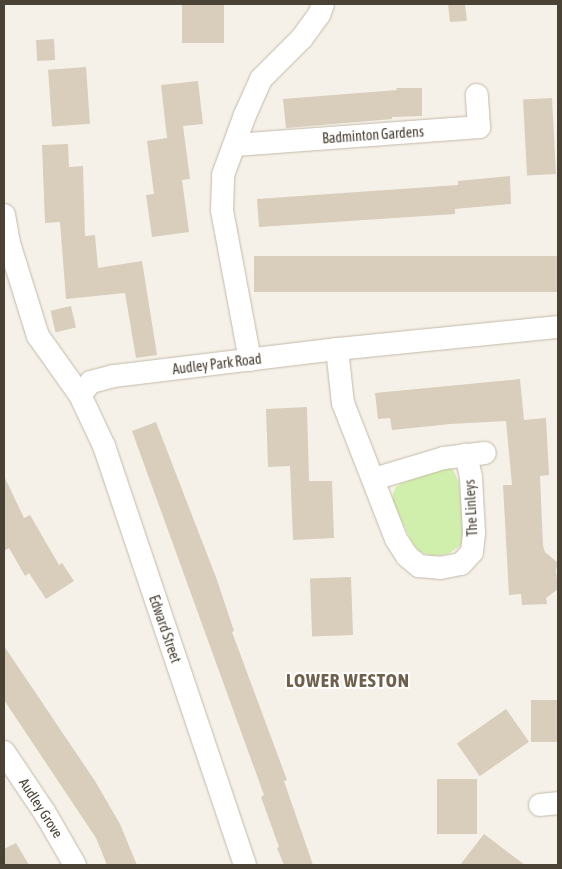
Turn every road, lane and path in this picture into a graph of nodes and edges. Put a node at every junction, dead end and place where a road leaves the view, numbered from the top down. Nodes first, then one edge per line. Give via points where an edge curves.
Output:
1 (323, 4) edge
2 (476, 95) dead end
3 (235, 145) junction
4 (4, 215) edge
5 (558, 327) edge
6 (337, 349) junction
7 (250, 360) junction
8 (80, 395) junction
9 (374, 479) junction
10 (4, 752) edge
11 (76, 865) edge
12 (245, 865) edge

1 - 3 street via 302,38 261,79 244,114
2 - 3 street, Badminton Gardens via 479,127
3 - 7 street via 223,175 222,210
4 - 8 street via 9,243 38,336
5 - 6 street, Audley Park Road
6 - 7 street, Audley Park Road
6 - 9 street, The Linleys via 343,403
7 - 8 street, Audley Park Road via 114,376 91,382
8 - 12 street, Edward Street via 104,446
9 - 9 street, The Linleys via 396,539 406,556 419,566 440,568 461,564 472,552 471,477 476,454 444,458
10 - 11 street, Audley Grove

